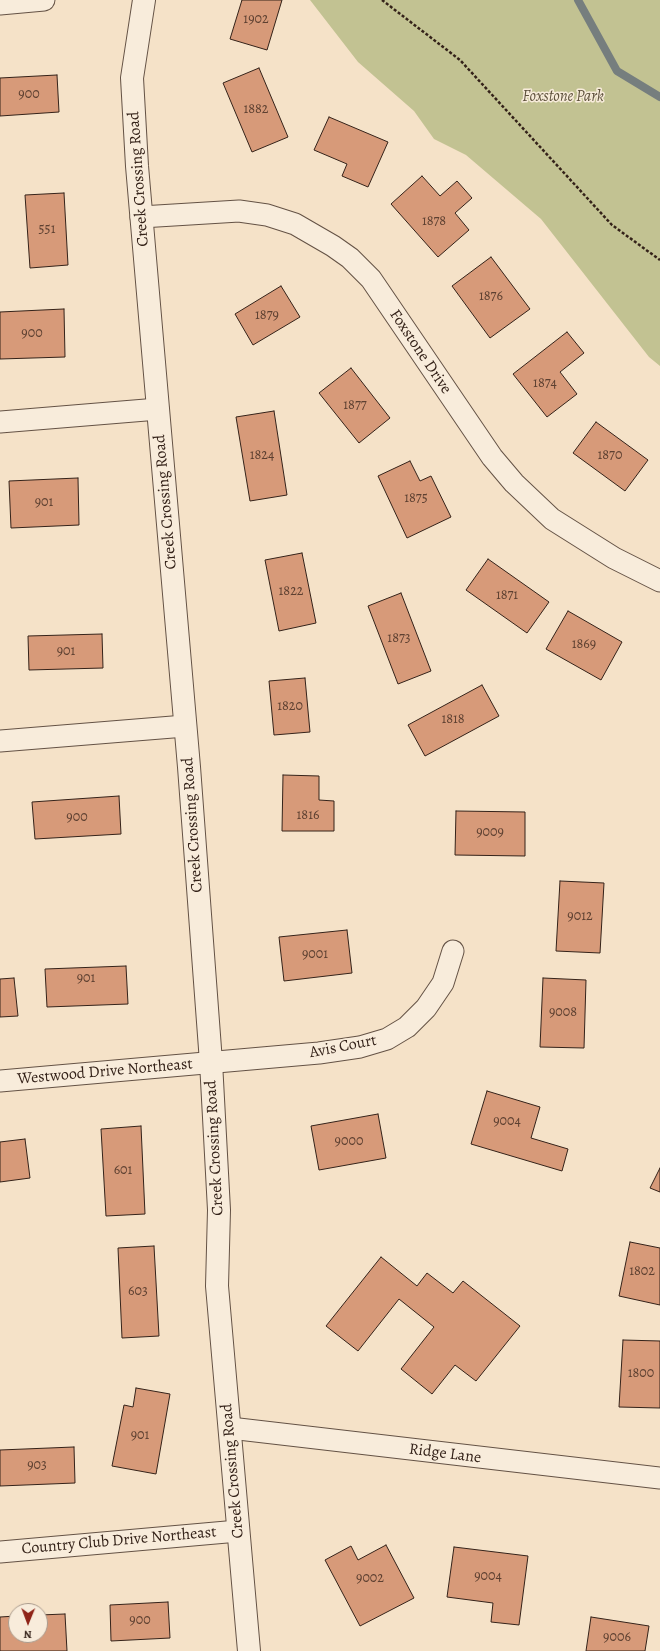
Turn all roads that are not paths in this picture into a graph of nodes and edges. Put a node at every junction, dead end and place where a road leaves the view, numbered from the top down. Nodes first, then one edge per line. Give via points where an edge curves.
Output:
1 (44, 0) edge
2 (144, 0) edge
3 (0, 4) edge
4 (142, 217) junction
5 (158, 409) junction
6 (0, 422) edge
7 (660, 581) edge
8 (185, 726) junction
9 (0, 741) edge
10 (453, 952) dead end
11 (211, 1062) junction
12 (0, 1081) edge
13 (230, 1428) junction
14 (660, 1478) edge
15 (238, 1530) junction
16 (0, 1552) edge
17 (249, 1651) edge

1 - 3 street
2 - 4 street, Creek Crossing Road via 132,78
4 - 5 street, Creek Crossing Road
4 - 7 street, Foxstone Drive via 239,211 267,215 295,224 334,246 371,279 492,457 514,483 552,519 614,558
5 - 6 street
5 - 8 street, Creek Crossing Road
8 - 9 street
8 - 11 street, Creek Crossing Road
10 - 11 street, Avis Court via 443,983 426,1008 407,1027 387,1038 360,1047 319,1054
11 - 12 street, Westwood Drive Northeast
11 - 13 street, Creek Crossing Road via 219,1210 217,1286
13 - 14 street, Ridge Lane
13 - 15 street, Creek Crossing Road
15 - 16 street, Country Club Drive Northeast
15 - 17 street, Creek Crossing Road

